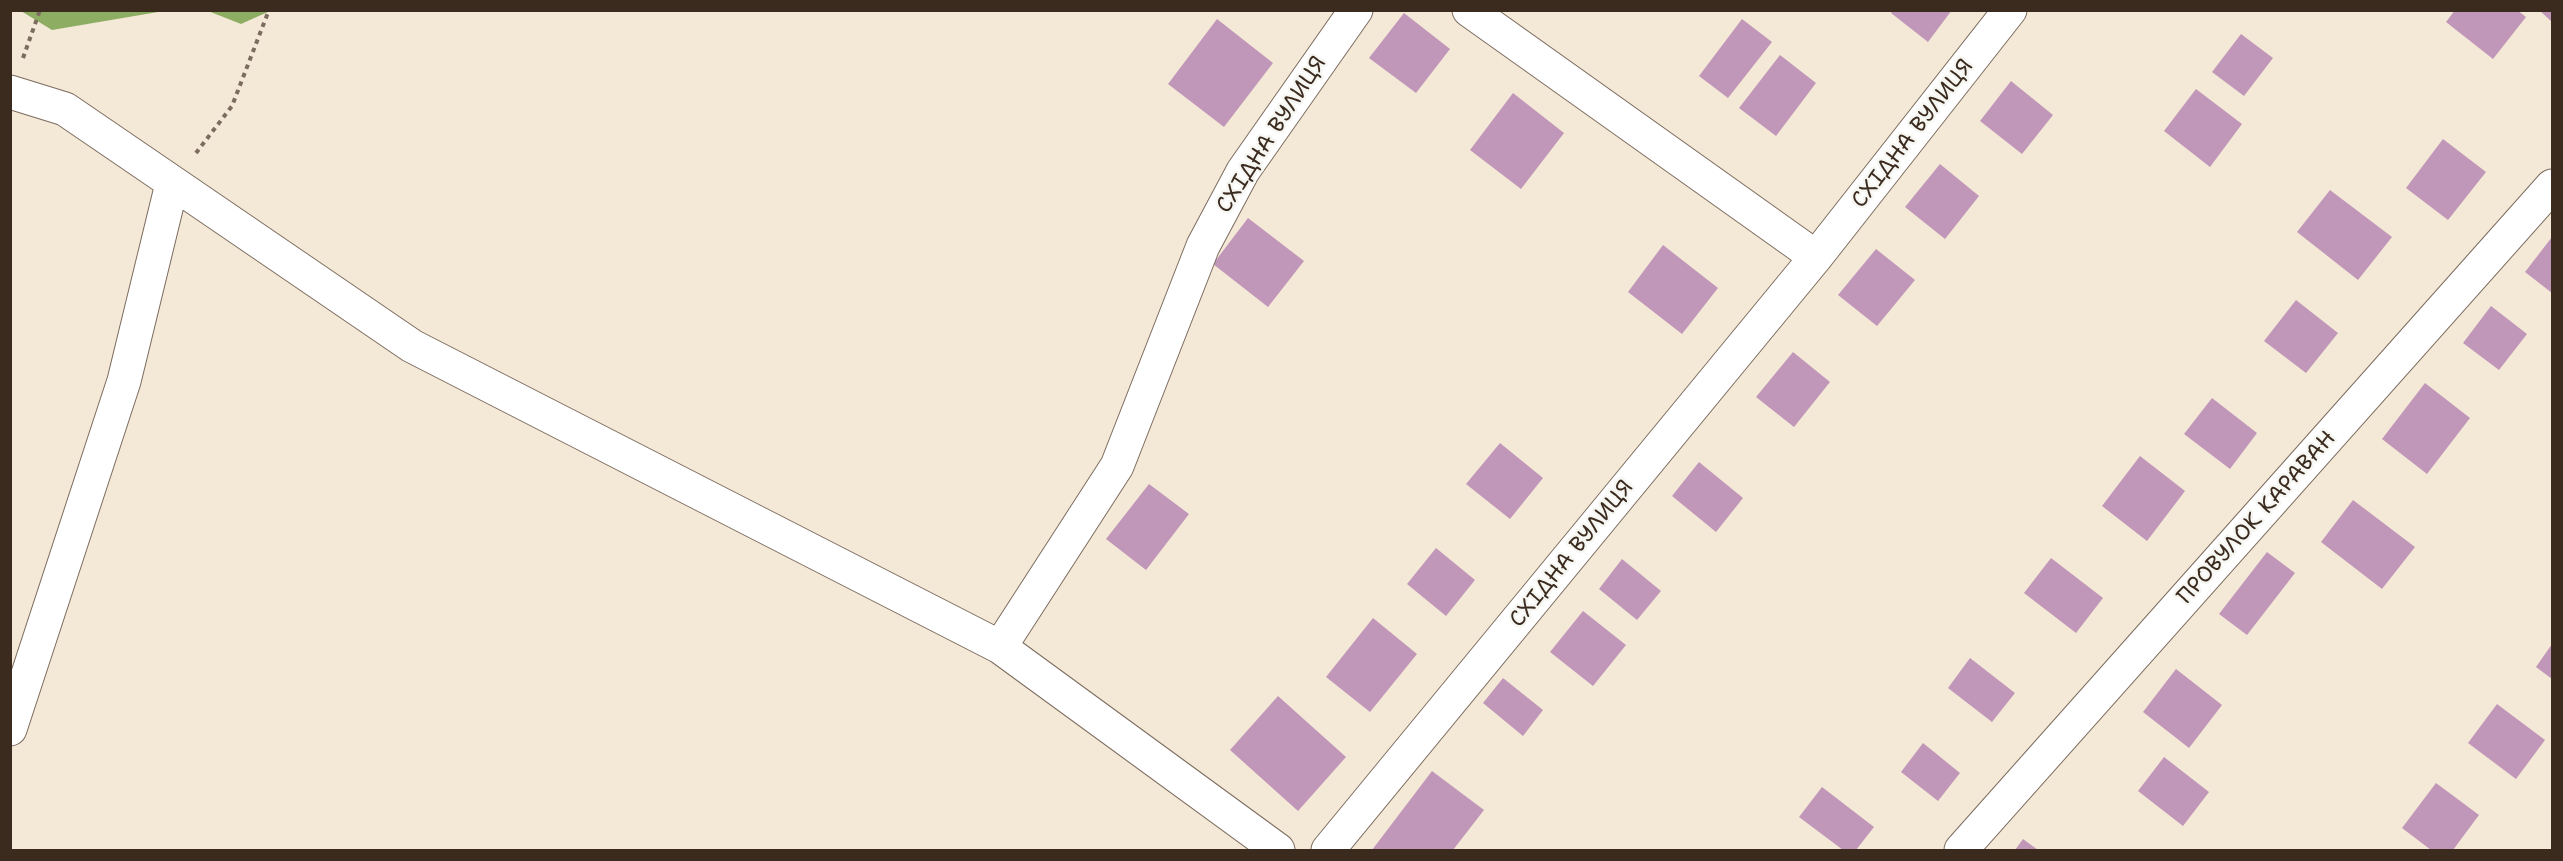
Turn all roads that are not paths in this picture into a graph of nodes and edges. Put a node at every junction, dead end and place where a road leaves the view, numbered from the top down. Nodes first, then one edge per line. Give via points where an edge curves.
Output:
1 (1356, 10) edge
2 (1469, 10) edge
3 (2010, 10) edge
4 (11, 92) edge
5 (172, 184) junction
6 (2553, 186) edge
7 (1816, 257) junction
8 (1000, 647) junction
9 (10, 729) edge
10 (1278, 850) edge
11 (1328, 850) edge
12 (1961, 850) edge

1 - 8 street, СХІДНА ВУЛИЦЯ via 1243,171 1203,246 1117,466
2 - 7 street
3 - 7 street, СХІДНА ВУЛИЦЯ
4 - 5 street via 65,109
5 - 8 street via 412,346
5 - 9 street via 124,381
6 - 12 street, ПРОВУЛОК КАРАВАН
7 - 11 street, СХІДНА ВУЛИЦЯ
8 - 10 street

